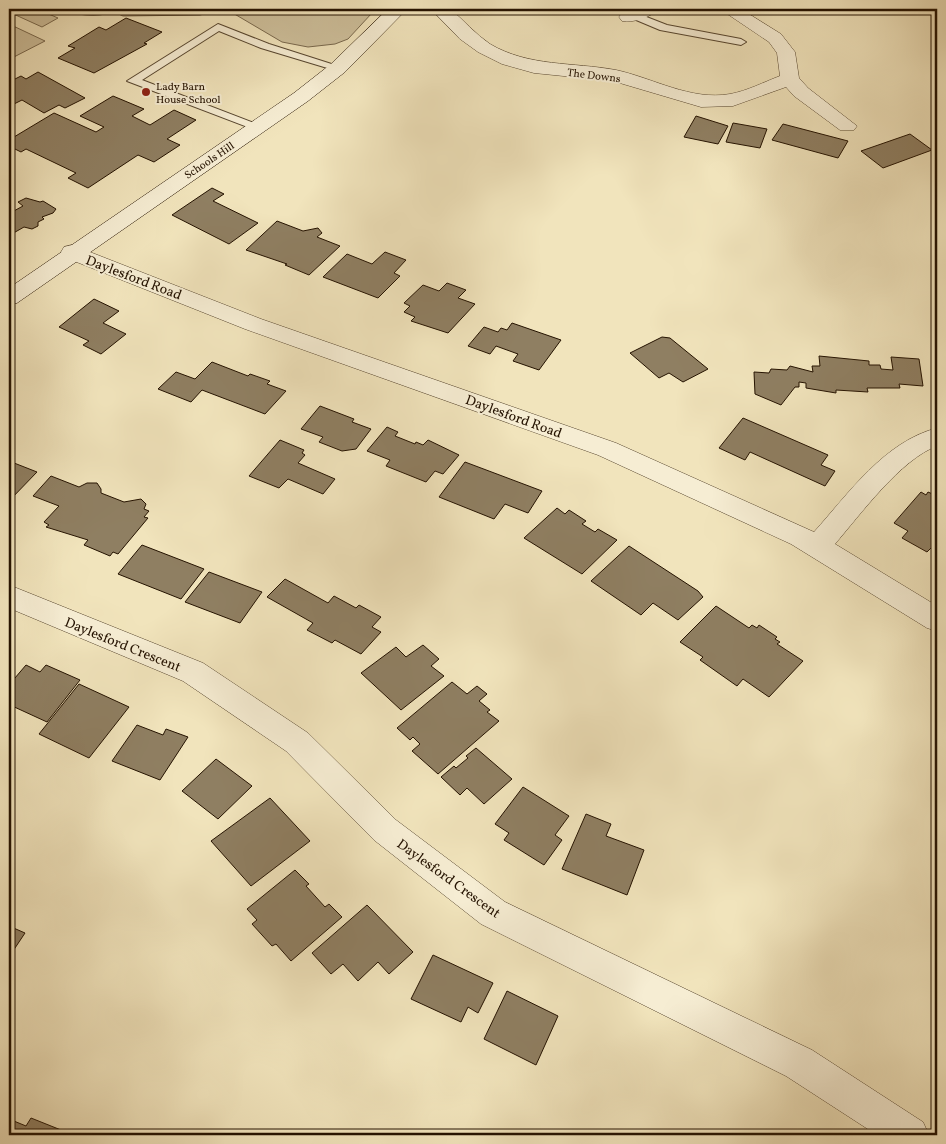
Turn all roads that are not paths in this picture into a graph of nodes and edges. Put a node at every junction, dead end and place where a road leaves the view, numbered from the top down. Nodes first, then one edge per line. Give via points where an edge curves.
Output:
1 (398, 9) edge
2 (440, 9) edge
3 (729, 9) edge
4 (631, 12) edge
5 (741, 42) dead end
6 (303, 58) joint
7 (338, 68) junction
8 (790, 79) junction
9 (219, 115) joint
10 (847, 126) dead end
11 (258, 128) junction
12 (72, 252) junction
13 (11, 293) edge
14 (937, 437) edge
15 (817, 546) junction
16 (9, 596) edge
17 (937, 620) edge
18 (910, 1135) edge

1 - 7 street, Schools Hill
2 - 8 street, The Downs via 466,35 508,60 534,67 615,76 701,101 734,100
3 - 8 street via 775,38 786,52
4 - 5 lane via 664,28
6 - 7 lane
6 - 9 lane via 218,27 133,82
7 - 11 street, Schools Hill
8 - 10 street via 801,92
9 - 11 lane
11 - 12 street, Schools Hill
12 - 13 street, Schools Hill
12 - 15 street, Daylesford Road via 253,324 607,449
14 - 15 street via 908,451 887,470
15 - 17 street, Daylesford Road
16 - 18 street, Daylesford Crescent via 193,672 297,742 385,830 493,913 799,1063

